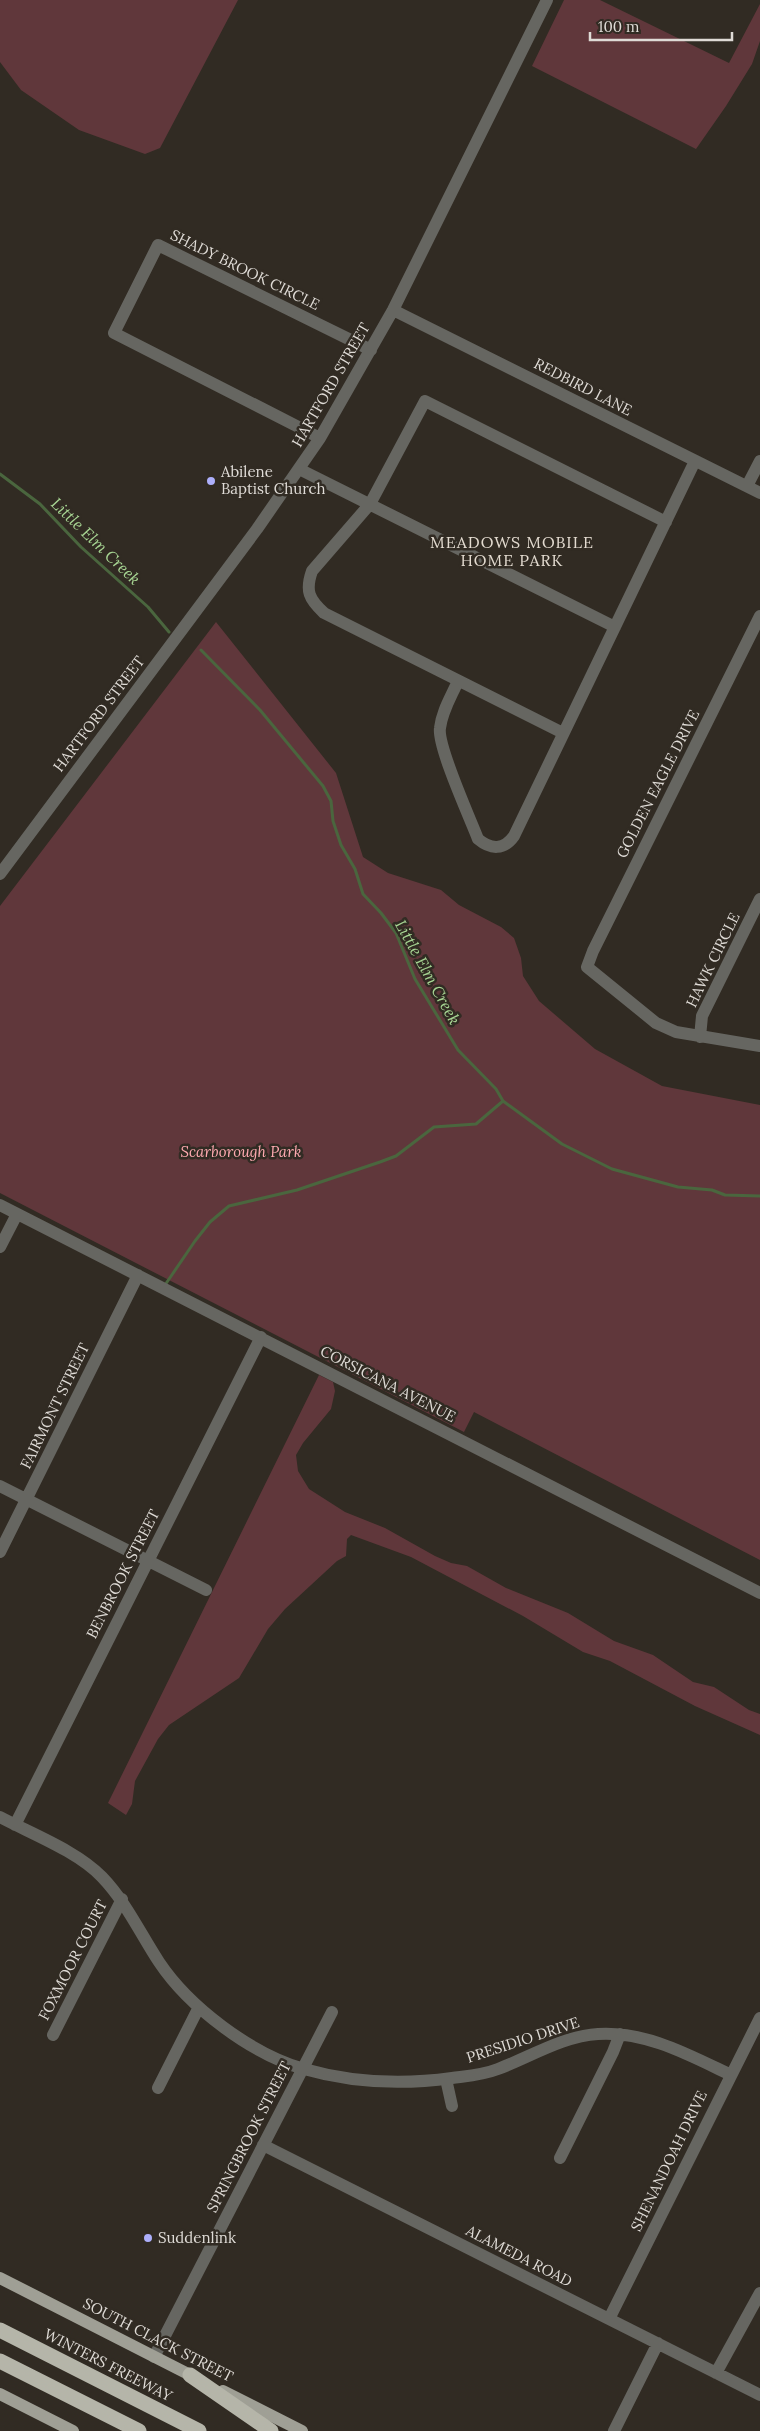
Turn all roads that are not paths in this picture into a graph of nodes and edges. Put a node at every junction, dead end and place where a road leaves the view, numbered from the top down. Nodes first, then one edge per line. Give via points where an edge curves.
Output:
1 (547, 0) edge
2 (392, 310) junction
3 (371, 350) junction
4 (320, 438) junction
5 (696, 461) junction
6 (760, 462) edge
7 (299, 469) junction
8 (747, 486) junction
9 (760, 493) edge
10 (370, 504) junction
11 (666, 522) junction
12 (760, 616) edge
13 (615, 627) junction
14 (458, 681) junction
15 (563, 733) junction
16 (0, 874) edge
17 (760, 899) edge
18 (700, 1036) junction
19 (760, 1046) edge
20 (0, 1205) edge
21 (17, 1214) junction
22 (0, 1247) edge
23 (138, 1275) junction
24 (260, 1337) junction
25 (0, 1486) edge
26 (27, 1499) junction
27 (0, 1552) edge
28 (148, 1561) junction
29 (206, 1590) dead end
30 (760, 1593) edge
31 (0, 1817) edge
32 (15, 1825) junction
33 (122, 1899) junction
34 (199, 2007) junction
35 (332, 2012) dead end
36 (760, 2018) edge
37 (620, 2034) junction
38 (53, 2035) dead end
39 (302, 2068) junction
40 (731, 2075) junction
41 (446, 2079) junction
42 (158, 2088) dead end
43 (452, 2106) dead end
44 (264, 2145) junction
45 (560, 2158) dead end
46 (0, 2278) edge
47 (760, 2293) edge
48 (609, 2319) junction
49 (0, 2330) edge
50 (658, 2344) junction
51 (154, 2356) junction
52 (0, 2361) edge
53 (716, 2373) junction
54 (190, 2375) junction
55 (0, 2394) edge
56 (760, 2394) edge
57 (73, 2431) edge
58 (139, 2431) edge
59 (199, 2431) edge
60 (271, 2431) edge
61 (302, 2431) edge
62 (614, 2431) edge

1 - 2 street, HARTFORD STREET
2 - 3 street, HARTFORD STREET
2 - 5 street, REDBIRD LANE
3 - 4 street, HARTFORD STREET
3 - 4 street, SHADY BROOK CIRCLE via 158,245 114,333
4 - 7 street, HARTFORD STREET
5 - 8 street, REDBIRD LANE
5 - 11 street
6 - 8 street
7 - 10 street
7 - 16 street, HARTFORD STREET
8 - 9 street, REDBIRD LANE
10 - 11 street via 425,401
10 - 13 street
10 - 14 street via 312,571 309,594 324,613
11 - 13 street
12 - 18 street, GOLDEN EAGLE DRIVE via 592,951 587,967 656,1023 676,1032
13 - 15 street
14 - 15 street
14 - 15 street via 442,713 439,731 478,839 485,845 494,848 509,842
17 - 18 street, HAWK CIRCLE via 702,1016
18 - 19 street
20 - 21 street, CORSICANA AVENUE
21 - 22 street
21 - 23 street, CORSICANA AVENUE
23 - 24 street, CORSICANA AVENUE
23 - 26 street, FAIRMONT STREET
24 - 28 street, BENBROOK STREET
24 - 30 street, CORSICANA AVENUE
25 - 26 street
26 - 27 street, FAIRMONT STREET
26 - 28 street
28 - 29 street
28 - 32 street, BENBROOK STREET
31 - 32 street, PRESIDIO DRIVE
32 - 33 street, PRESIDIO DRIVE via 91,1866
33 - 34 street, PRESIDIO DRIVE via 160,1964
33 - 38 street, FOXMOOR COURT
34 - 39 street, PRESIDIO DRIVE via 254,2046
34 - 42 street
35 - 39 street, SPRINGBROOK STREET
36 - 40 street, SHENANDOAH DRIVE
37 - 40 street, PRESIDIO DRIVE via 677,2049
37 - 41 street, PRESIDIO DRIVE via 581,2038 483,2074
37 - 45 street
39 - 41 street, PRESIDIO DRIVE via 383,2083
39 - 44 street, SPRINGBROOK STREET
40 - 48 street, SHENANDOAH DRIVE
41 - 43 street
44 - 48 street, ALAMEDA ROAD
44 - 51 street, SPRINGBROOK STREET
46 - 51 main road, SOUTH CLACK STREET
47 - 53 street
48 - 50 street, ALAMEDA ROAD
49 - 59 highway, WINTERS FREEWAY
50 - 53 street, ALAMEDA ROAD
50 - 62 street
51 - 54 main road, SOUTH CLACK STREET
52 - 58 highway
53 - 56 street, ALAMEDA ROAD
54 - 60 highway
54 - 61 main road, SOUTH CLACK STREET
55 - 57 main road

